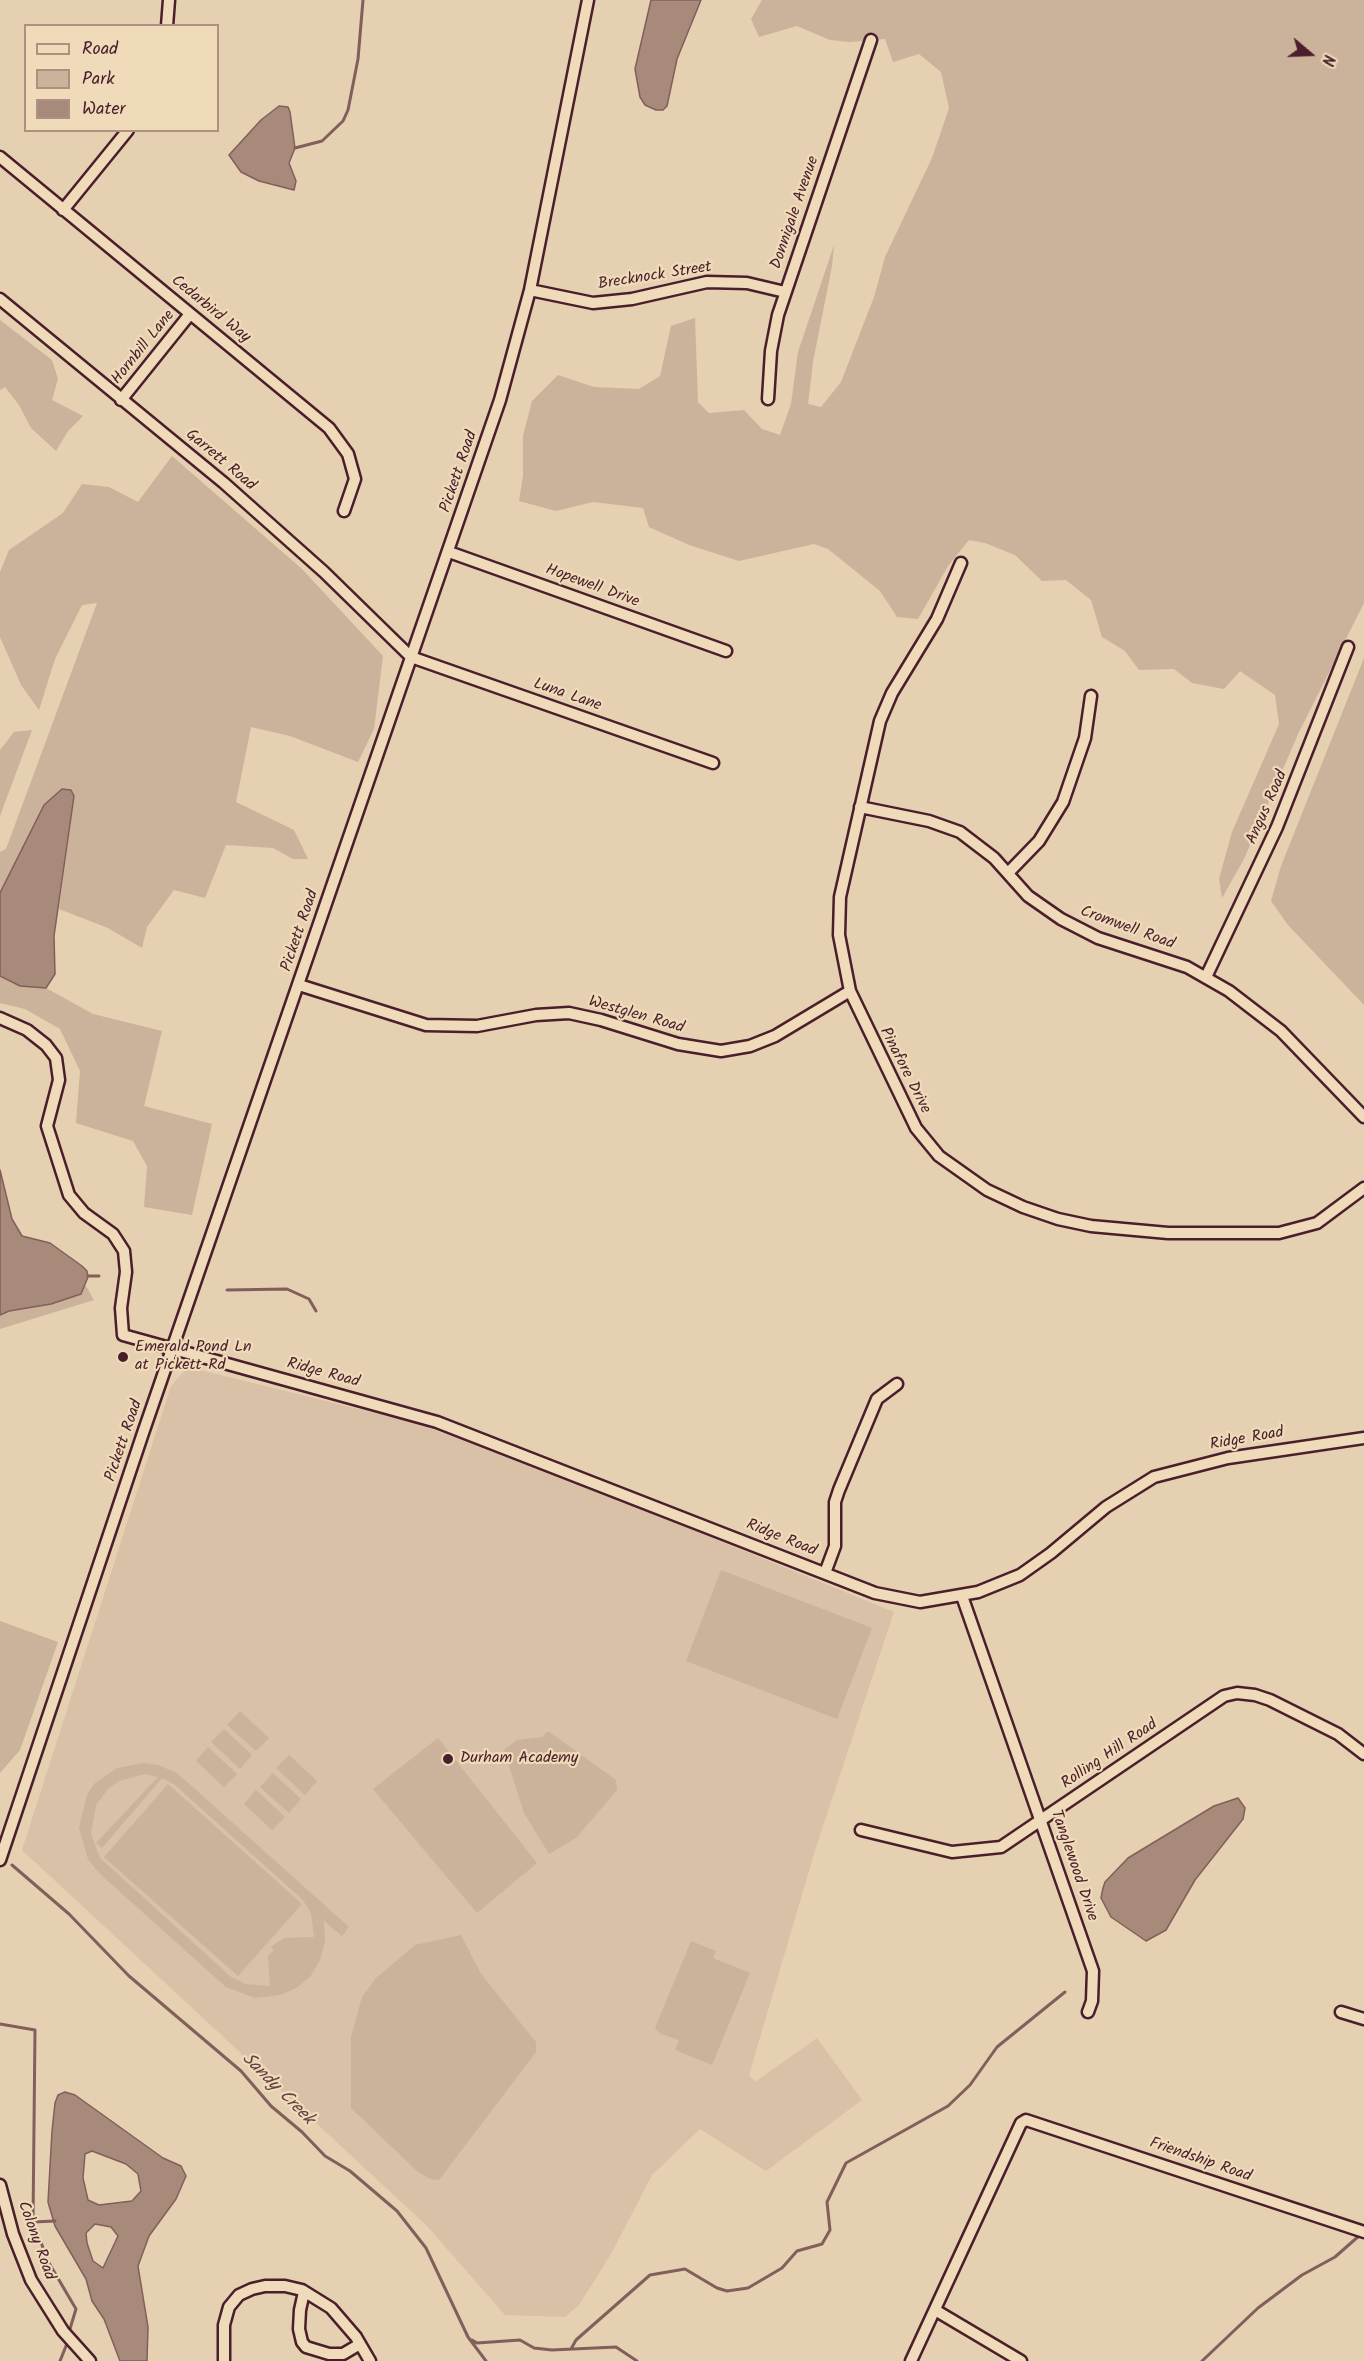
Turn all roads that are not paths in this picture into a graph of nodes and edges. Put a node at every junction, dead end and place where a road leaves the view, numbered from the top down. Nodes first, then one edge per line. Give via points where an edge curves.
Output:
1 (170, 0) edge
2 (588, 0) edge
3 (167, 24) edge
4 (871, 40) dead end
5 (126, 132) edge
6 (0, 157) edge
7 (63, 210) junction
8 (530, 290) junction
9 (785, 292) junction
10 (0, 299) edge
11 (190, 314) junction
12 (768, 399) dead end
13 (121, 400) junction
14 (344, 512) dead end
15 (448, 552) junction
16 (961, 563) dead end
17 (1348, 647) dead end
18 (726, 651) dead end
19 (411, 657) junction
20 (1091, 696) dead end
21 (713, 763) dead end
22 (860, 807) junction
23 (1008, 873) junction
24 (1206, 977) junction
25 (299, 984) junction
26 (850, 991) junction
27 (0, 1018) edge
28 (1364, 1117) edge
29 (1364, 1188) edge
30 (172, 1350) junction
31 (897, 1383) dead end
32 (1364, 1438) edge
33 (825, 1572) junction
34 (962, 1596) junction
35 (1364, 1754) edge
36 (1041, 1822) junction
37 (861, 1830) dead end
38 (0, 1860) edge
39 (1088, 2012) dead end
40 (1341, 2012) dead end
41 (1364, 2019) edge
42 (0, 2185) edge
43 (1364, 2232) edge
44 (304, 2292) junction
45 (935, 2310) junction
46 (360, 2344) junction
47 (90, 2361) edge
48 (224, 2361) edge
49 (370, 2361) edge
50 (911, 2361) edge
51 (1022, 2361) edge

1 - 3 street
2 - 8 street, Pickett Road
4 - 9 street, Donnigale Avenue
5 - 7 street
6 - 7 street, Cedarbird Way
7 - 11 street, Cedarbird Way
8 - 9 street, Brecknock Street via 593,303 632,299 706,282 747,283
8 - 15 street, Pickett Road via 500,400
9 - 12 street, Donnigale Avenue via 773,335
10 - 13 street, Garrett Road
11 - 13 street, Hornbill Lane
11 - 14 street, Cedarbird Way via 329,428 348,454 355,479
13 - 19 street, Garrett Road via 224,483
15 - 18 street, Hopewell Drive
15 - 19 street, Pickett Road
16 - 22 street, Pinafore Drive via 937,619 886,705
17 - 24 street, Angus Road via 1277,827
19 - 21 street, Luna Lane
19 - 25 street, Pickett Road
20 - 23 street via 1085,738 1063,802 1039,841
22 - 23 street, Cromwell Road via 929,821 960,832
22 - 26 street, Pinafore Drive via 839,913 843,964
23 - 24 street, Cromwell Road via 1040,906 1078,930 1178,963
24 - 28 street, Cromwell Road via 1281,1031
25 - 26 street, Westglen Road via 426,1025 477,1026 569,1013 684,1046 721,1052 775,1036
25 - 30 street, Pickett Road
26 - 29 street, Pinafore Drive via 916,1128 956,1170 1023,1207 1074,1223 1121,1230 1278,1233 1317,1223
27 - 30 street, Ridge Road via 27,1030 57,1058 59,1080 47,1126 69,1195 84,1213 113,1234 124,1251 123,1335
30 - 33 street, Ridge Road via 466,1432
30 - 38 street, Pickett Road
31 - 33 street via 877,1399 839,1490 835,1502 836,1546
32 - 34 street, Ridge Road via 1228,1458 1154,1477 1106,1507 1020,1575
33 - 34 street, Ridge Road via 875,1593 907,1600
34 - 36 street, Tanglewood Drive
35 - 36 street, Rolling Hill Road via 1338,1734 1270,1700 1237,1693 1224,1696
36 - 37 street, Rolling Hill Road via 1000,1847 967,1852 952,1852
36 - 39 street, Tanglewood Drive via 1093,1971
40 - 41 street
42 - 47 street, Colony Road via 31,2280 63,2331
43 - 45 street, Friendship Road via 1026,2120 1021,2123
44 - 46 street via 331,2308
44 - 46 street via 299,2329 306,2347 343,2354
44 - 48 street via 285,2286 265,2286 239,2295 229,2307 224,2325
45 - 50 street
45 - 51 street
46 - 49 street

